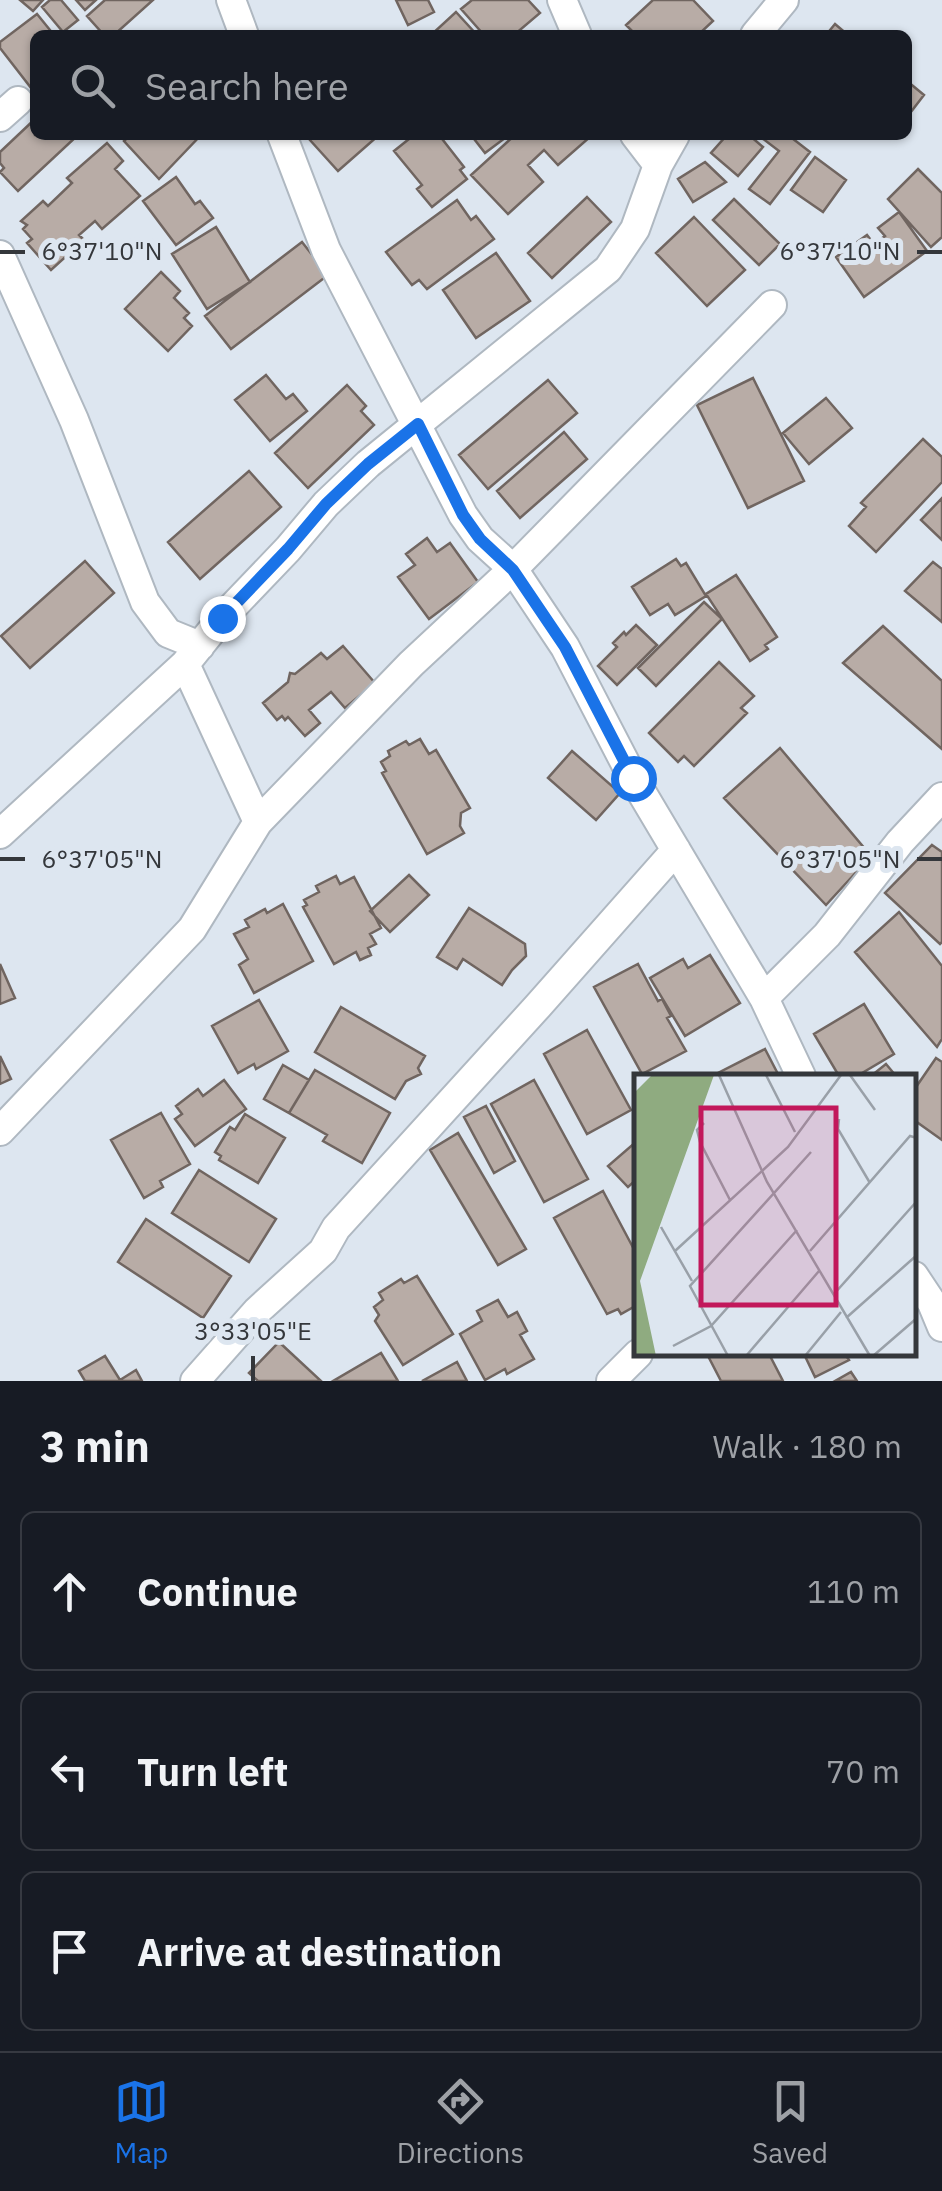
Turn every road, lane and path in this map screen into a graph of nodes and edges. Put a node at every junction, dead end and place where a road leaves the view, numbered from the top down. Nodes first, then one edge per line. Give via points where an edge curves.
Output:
1 (231, 0) edge
2 (562, 0) edge
3 (784, 0) edge
4 (242, 30) edge
5 (575, 30) edge
6 (759, 30) edge
7 (284, 140) edge
8 (640, 140) edge
9 (672, 140) edge
10 (658, 165) junction
11 (0, 255) edge
12 (772, 305) dead end
13 (418, 424) junction
14 (513, 570) junction
15 (193, 655) junction
16 (942, 797) edge
17 (258, 822) junction
18 (0, 834) edge
19 (676, 850) junction
20 (764, 998) junction
21 (801, 1074) edge
22 (0, 1132) edge
23 (917, 1280) edge
24 (939, 1307) edge
25 (636, 1356) edge
26 (195, 1381) edge
27 (611, 1381) edge

1 - 4 street
2 - 5 street
3 - 6 street
7 - 13 street via 326,250
8 - 10 street
9 - 10 street
10 - 13 street via 635,230 608,269
11 - 15 street via 145,602
12 - 14 street
13 - 14 street via 463,515
13 - 15 street via 326,504
14 - 17 street
14 - 19 street via 565,647
15 - 17 street
15 - 18 street
16 - 20 street
17 - 22 street via 192,929
19 - 20 street
19 - 26 street via 323,1250 257,1310
20 - 21 street
23 - 24 street
25 - 27 street

